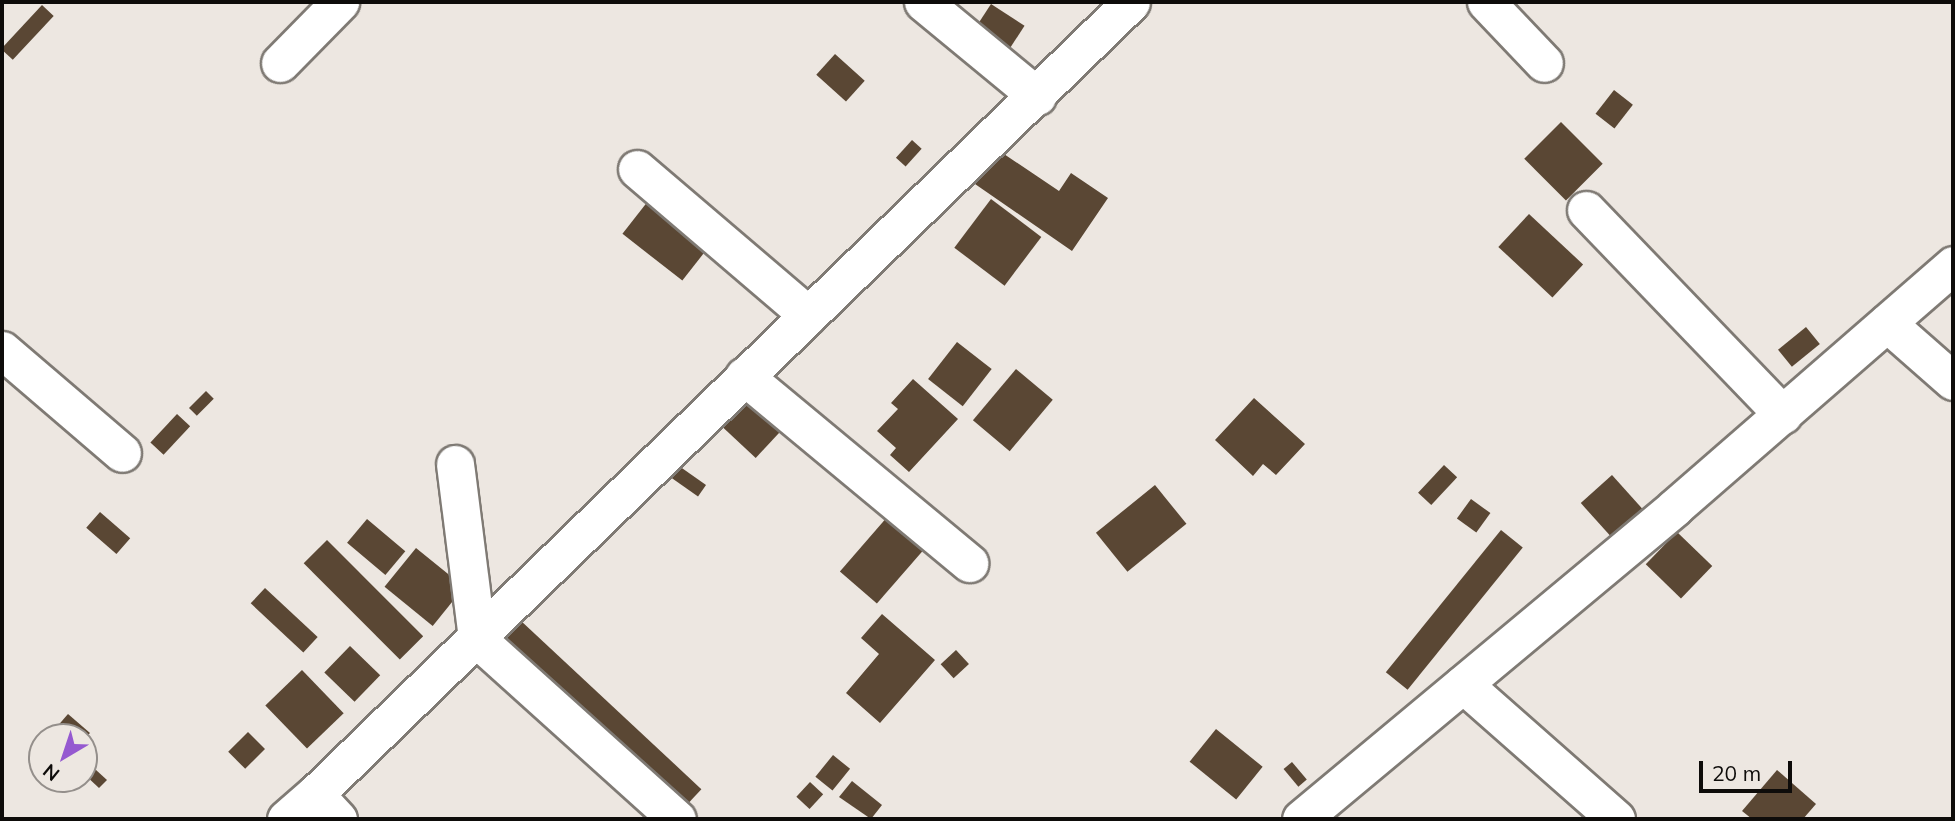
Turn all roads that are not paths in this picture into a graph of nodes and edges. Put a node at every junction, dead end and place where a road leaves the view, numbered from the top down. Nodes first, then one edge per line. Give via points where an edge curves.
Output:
1 (340, 2) edge
2 (923, 2) edge
3 (1130, 2) edge
4 (1486, 2) edge
5 (280, 63) dead end
6 (1544, 63) dead end
7 (1037, 96) junction
8 (637, 169) dead end
9 (1586, 211) dead end
10 (1953, 265) edge
11 (808, 315) junction
12 (1887, 323) junction
13 (2, 350) edge
14 (744, 376) junction
15 (1953, 381) edge
16 (1783, 415) junction
17 (121, 453) dead end
18 (455, 464) dead end
19 (969, 563) dead end
20 (477, 639) junction
21 (1464, 684) junction
22 (327, 806) edge
23 (286, 819) edge
24 (677, 819) edge
25 (1301, 819) edge
26 (1616, 819) edge

1 - 5 street
2 - 7 street
3 - 7 street
4 - 6 street
7 - 11 street
8 - 11 street
9 - 16 street
10 - 12 street
11 - 14 street
12 - 15 street
12 - 16 street
13 - 17 street
14 - 19 street
14 - 20 street
16 - 21 street
18 - 20 street
20 - 22 street
20 - 24 street
21 - 25 street
21 - 26 street
22 - 23 street

